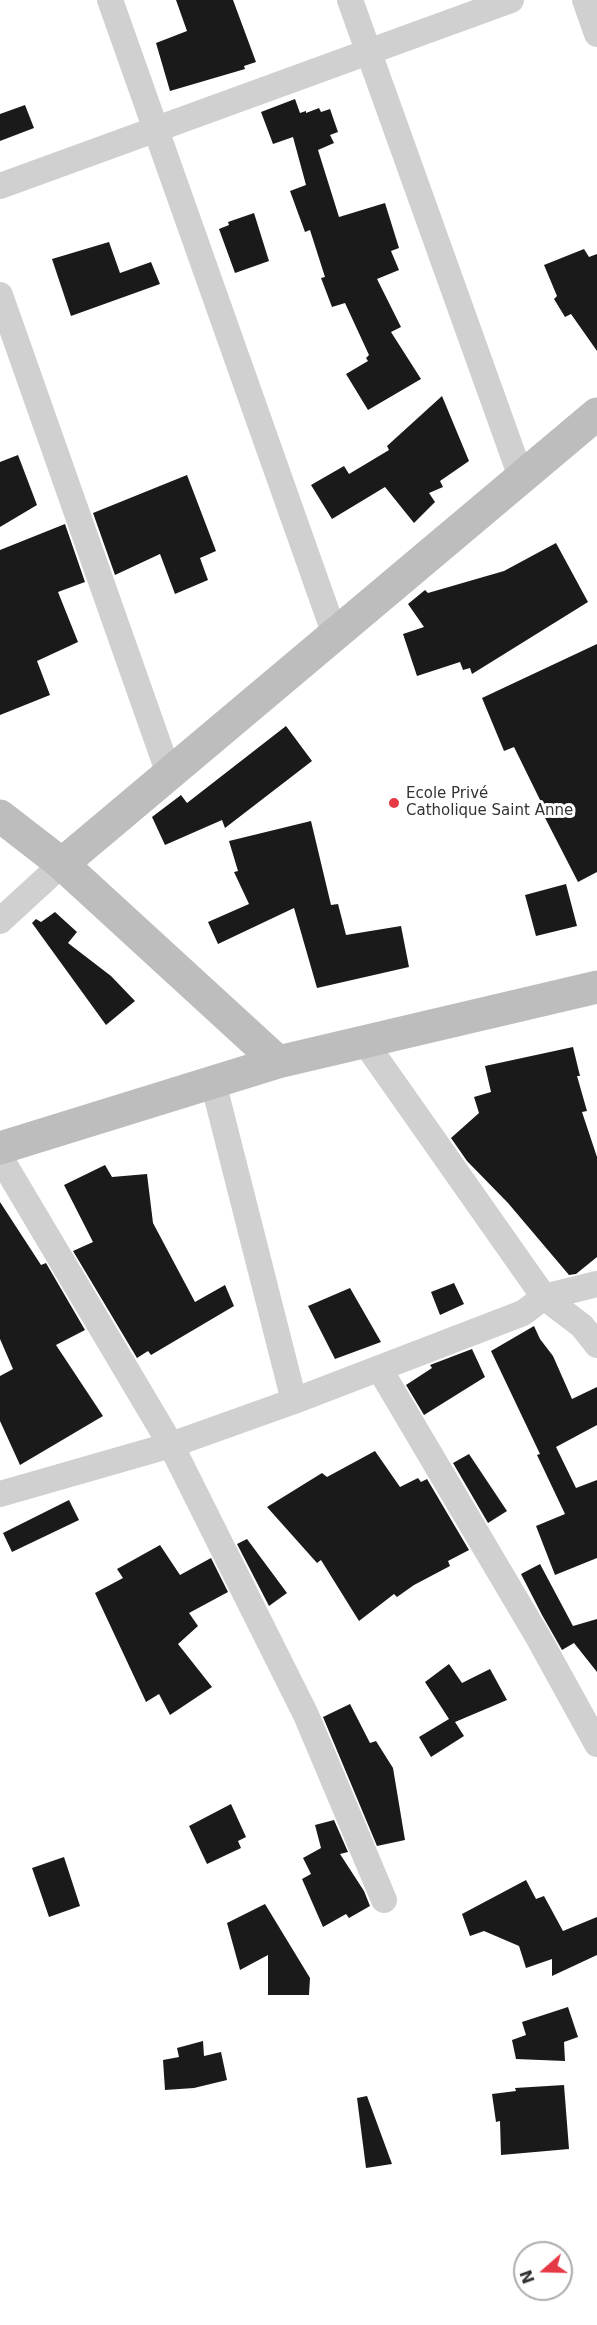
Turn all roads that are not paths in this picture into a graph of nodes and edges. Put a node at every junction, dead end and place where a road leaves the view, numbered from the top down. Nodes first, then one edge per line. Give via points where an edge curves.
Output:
1 (110, 0) edge
2 (350, 0) edge
3 (511, 0) edge
4 (585, 0) edge
5 (597, 34) edge
6 (368, 51) junction
7 (155, 129) junction
8 (0, 186) edge
9 (0, 295) edge
10 (594, 425) edge
11 (521, 477) junction
12 (335, 635) junction
13 (169, 774) junction
14 (0, 816) edge
15 (62, 864) junction
16 (0, 921) edge
17 (597, 987) edge
18 (364, 1041) junction
19 (278, 1062) junction
20 (213, 1082) junction
21 (0, 1148) edge
22 (0, 1157) edge
23 (597, 1284) edge
24 (544, 1297) junction
25 (597, 1345) edge
26 (379, 1368) junction
27 (294, 1401) junction
28 (171, 1444) junction
29 (0, 1494) edge
30 (597, 1744) edge
31 (384, 1900) dead end

1 - 7 street
2 - 6 street
3 - 6 street
4 - 5 street
6 - 7 street
6 - 11 street
7 - 8 street
7 - 12 street
9 - 13 street
10 - 11 street
11 - 12 street
12 - 13 street
13 - 15 street
14 - 15 street
15 - 16 street
15 - 19 street
17 - 18 street
18 - 19 street
18 - 24 street
19 - 20 street
20 - 21 street
20 - 27 street
22 - 28 street
23 - 24 street
24 - 25 street via 582,1326
24 - 26 street via 523,1313
26 - 27 street
26 - 30 street
27 - 28 street
28 - 29 street
28 - 31 street via 306,1715

